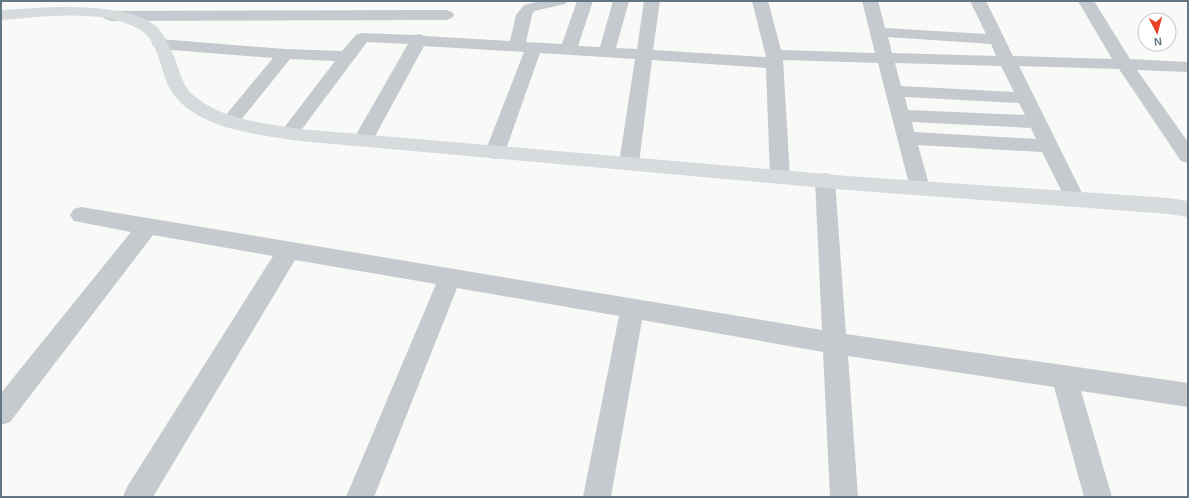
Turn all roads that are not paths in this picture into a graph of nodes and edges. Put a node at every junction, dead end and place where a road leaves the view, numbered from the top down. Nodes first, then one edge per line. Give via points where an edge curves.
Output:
1 (560, 1) edge
2 (585, 1) edge
3 (621, 1) edge
4 (652, 1) edge
5 (760, 1) edge
6 (870, 1) edge
7 (978, 1) edge
8 (1086, 1) edge
9 (1, 15) edge
10 (446, 15) dead end
11 (111, 16) junction
12 (878, 32) junction
13 (419, 39) junction
14 (996, 39) junction
15 (160, 44) junction
16 (525, 46) junction
17 (569, 49) junction
18 (607, 52) junction
19 (285, 54) junction
20 (644, 54) junction
21 (347, 56) junction
22 (885, 58) junction
23 (774, 59) junction
24 (1007, 61) junction
25 (1124, 64) junction
26 (1188, 67) edge
27 (894, 91) junction
28 (1025, 98) junction
29 (901, 116) junction
30 (229, 122) junction
31 (1037, 122) junction
32 (289, 133) junction
33 (907, 138) junction
34 (364, 140) junction
35 (1049, 146) junction
36 (495, 152) junction
37 (1188, 156) edge
38 (629, 164) junction
39 (780, 177) junction
40 (826, 180) junction
41 (920, 188) junction
42 (1075, 199) junction
43 (1188, 210) edge
44 (81, 215) dead end
45 (148, 226) junction
46 (289, 250) junction
47 (450, 278) junction
48 (632, 309) junction
49 (835, 343) junction
50 (1064, 377) junction
51 (1188, 395) edge
52 (1, 413) edge
53 (137, 497) edge
54 (360, 497) edge
55 (597, 497) edge
56 (844, 497) edge
57 (1098, 497) edge

1 - 16 street via 529,8 524,15
2 - 17 street
3 - 18 street
4 - 20 street
5 - 23 street
6 - 12 street
7 - 14 street
8 - 25 street
9 - 11 main road via 67,12
10 - 11 street
11 - 15 main road via 146,26
12 - 14 street
12 - 22 street
13 - 16 street
13 - 21 street via 362,38
13 - 34 street
14 - 24 street
15 - 19 street
15 - 30 main road via 178,88 187,99
16 - 17 street
16 - 36 street
17 - 18 street
18 - 20 street
19 - 21 street
19 - 30 street
20 - 23 street
20 - 38 street
21 - 32 street
22 - 23 street
22 - 24 street
22 - 27 street
23 - 39 street
24 - 25 street
24 - 28 street
25 - 26 street
25 - 37 street
27 - 28 street
27 - 29 street
28 - 31 street
29 - 31 street
29 - 33 street
30 - 32 main road
31 - 35 street
32 - 34 main road
33 - 35 street
33 - 41 street
34 - 36 main road
35 - 42 street
36 - 38 main road
38 - 39 main road
39 - 40 main road
40 - 41 main road
40 - 49 street
41 - 42 main road
42 - 43 main road via 1170,206
44 - 45 street
45 - 46 street
45 - 52 street
46 - 47 street
46 - 53 street
47 - 48 street
47 - 54 street
48 - 49 street
48 - 55 street
49 - 50 street
49 - 56 street
50 - 51 street
50 - 57 street

